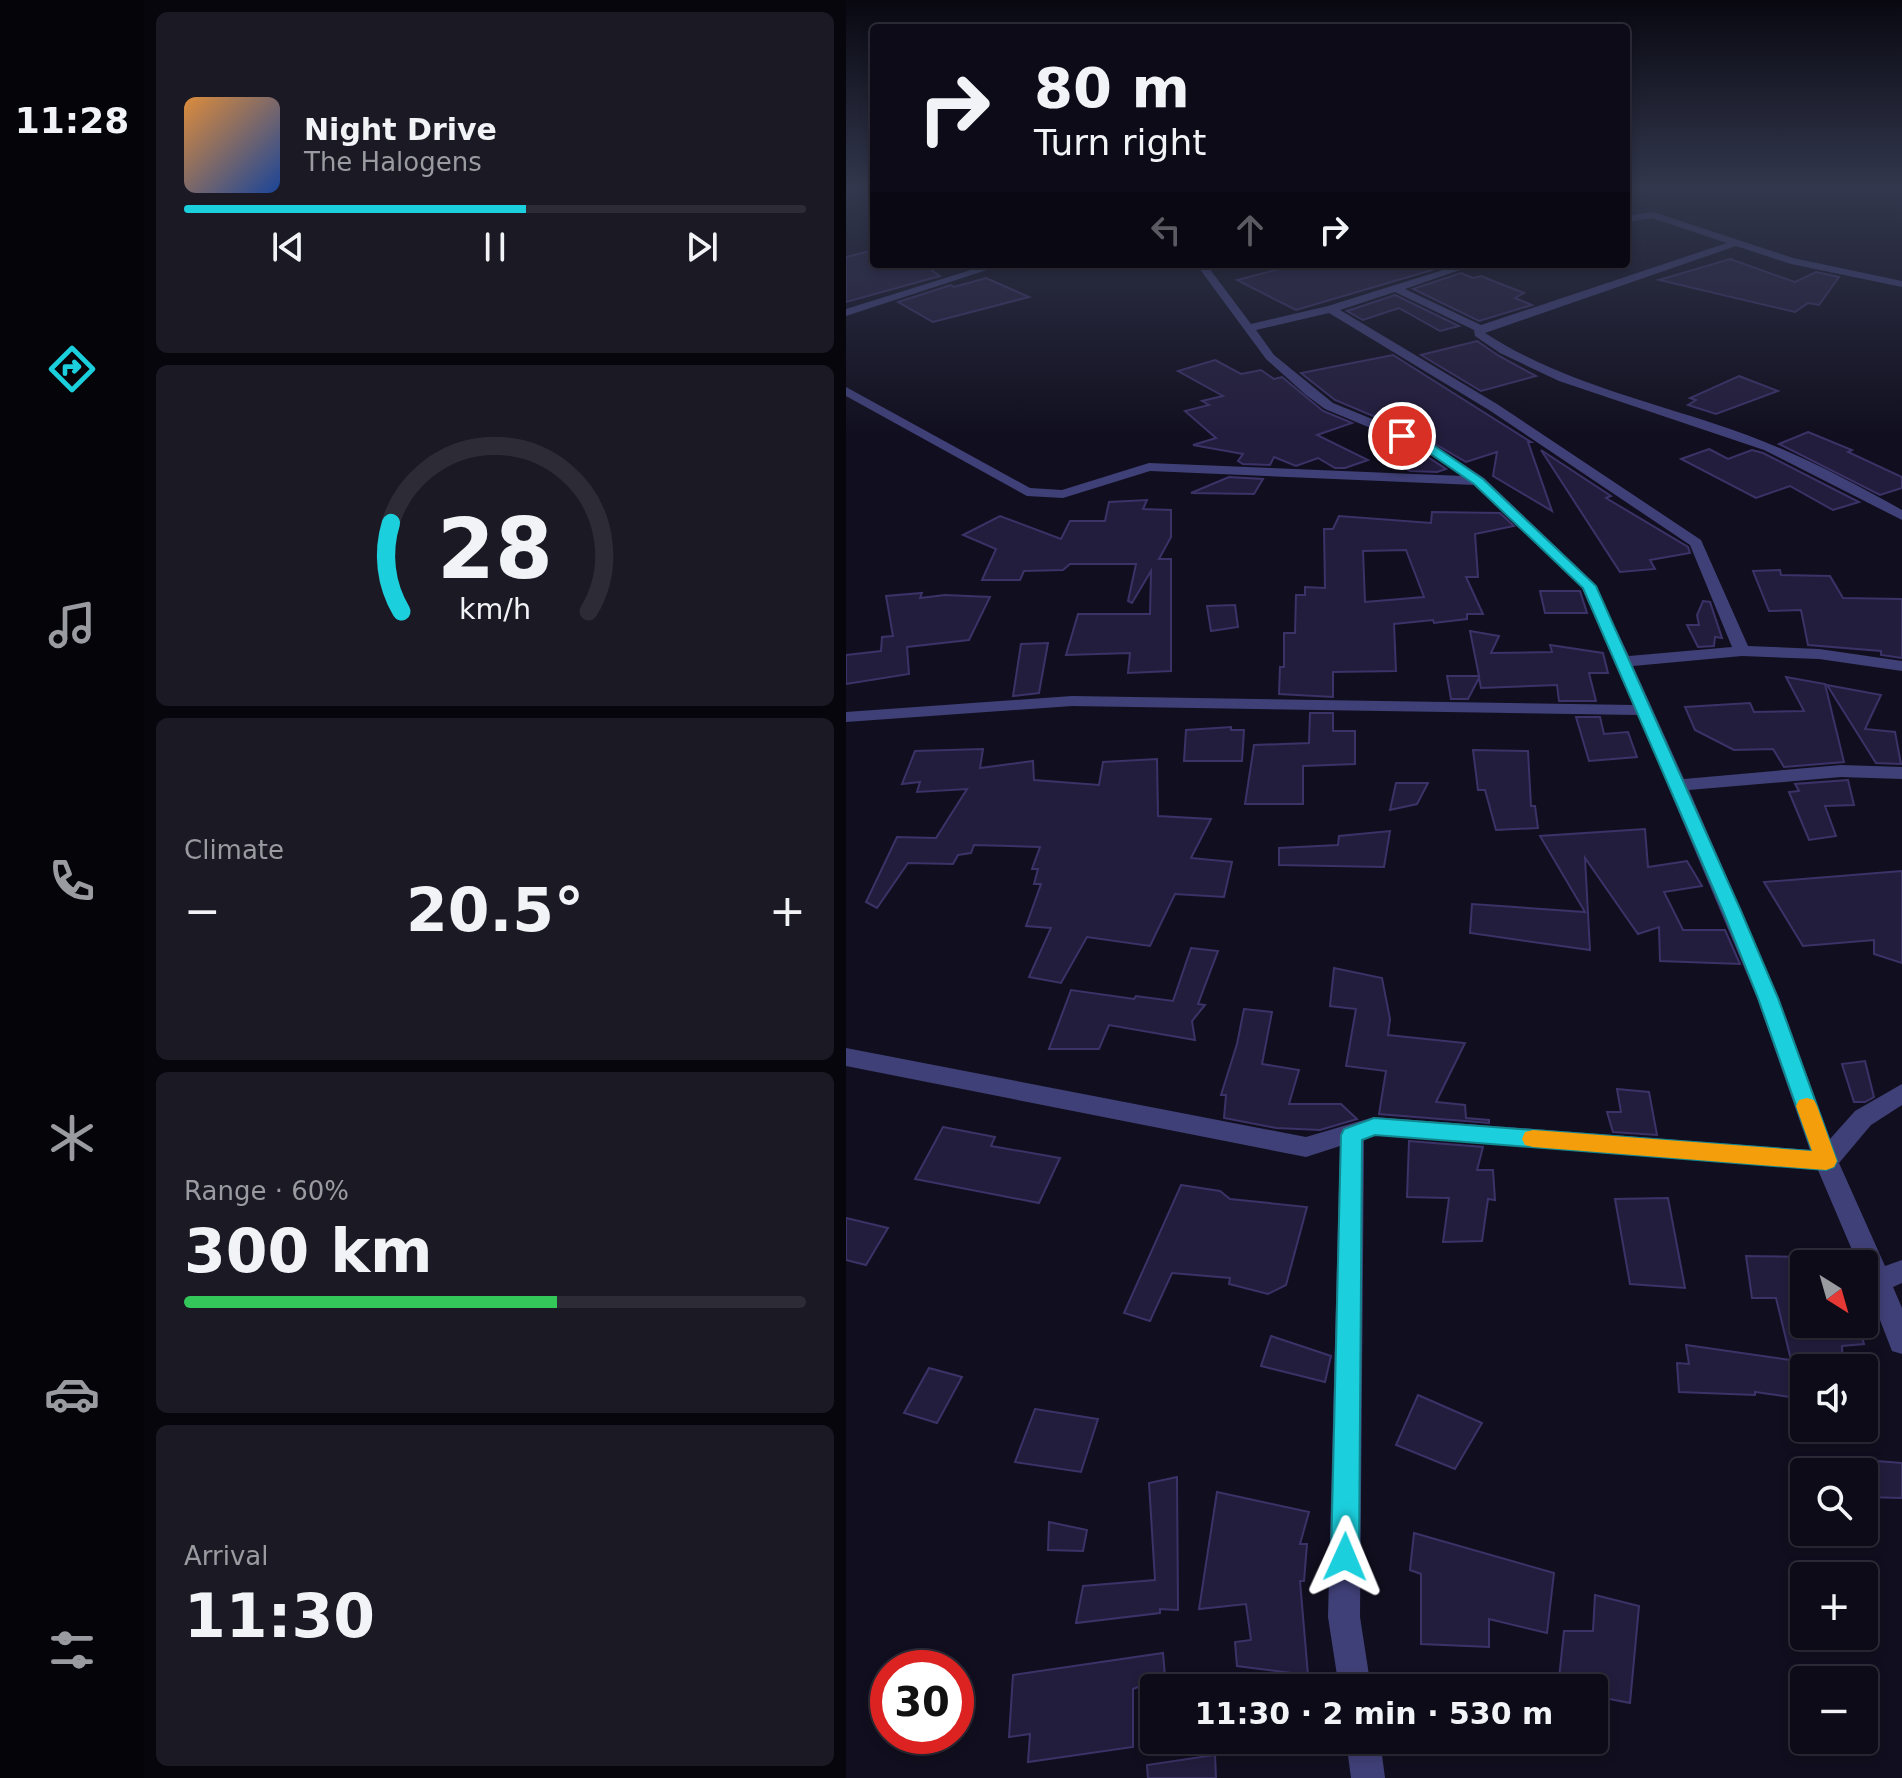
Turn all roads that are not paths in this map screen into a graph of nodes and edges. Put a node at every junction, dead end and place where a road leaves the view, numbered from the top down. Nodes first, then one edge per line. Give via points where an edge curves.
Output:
1 (981, 270) edge
2 (1206, 270) edge
3 (1451, 270) edge
4 (1656, 270) edge
5 (1834, 270) edge
6 (1902, 284) edge
7 (1393, 287) junction
8 (1331, 309) junction
9 (846, 313) edge
10 (1250, 328) junction
11 (1480, 329) junction
12 (846, 391) edge
13 (1479, 481) junction
14 (1870, 497) junction
15 (1902, 505) edge
16 (1902, 516) edge
17 (1742, 651) junction
18 (1622, 662) junction
19 (1902, 666) edge
20 (1642, 710) junction
21 (846, 717) edge
22 (1902, 773) edge
23 (1677, 785) junction
24 (846, 1057) edge
25 (1902, 1093) edge
26 (1352, 1135) junction
27 (1826, 1161) junction
28 (1890, 1276) edge
29 (1902, 1342) edge
30 (1353, 1674) edge
31 (1365, 1754) edge
32 (1368, 1778) edge

1 - 9 street
2 - 10 street
3 - 7 street
4 - 11 street
5 - 6 street
7 - 8 street
7 - 11 street
8 - 10 street
8 - 17 street via 1493,407 1696,543
10 - 13 street via 1270,357 1329,406 1426,446
11 - 14 street via 1488,341 1547,371 1724,431 1826,472
12 - 13 street via 1027,492 1063,494 1149,467
13 - 18 street via 1589,586
14 - 15 street
14 - 16 street
17 - 18 street
17 - 19 street via 1819,654
18 - 20 street
20 - 21 street via 1072,701
20 - 23 street
22 - 23 street via 1841,771
23 - 27 street via 1768,998
24 - 26 street via 1306,1147
25 - 27 street via 1863,1118
26 - 27 street via 1374,1126
26 - 30 street via 1344,1617
27 - 28 street
28 - 29 street
31 - 32 street

